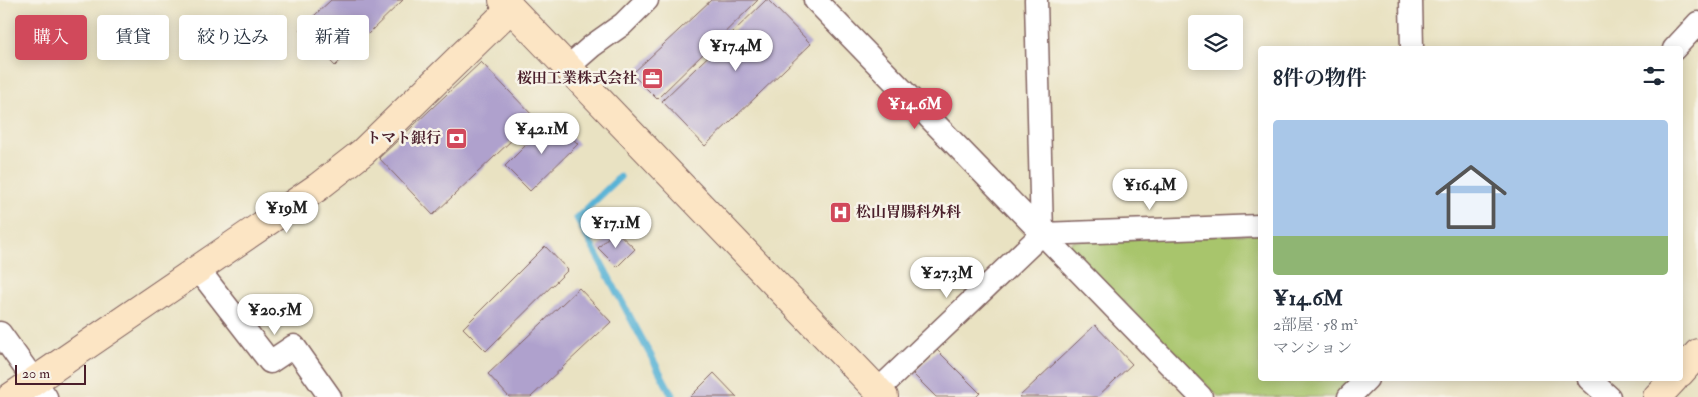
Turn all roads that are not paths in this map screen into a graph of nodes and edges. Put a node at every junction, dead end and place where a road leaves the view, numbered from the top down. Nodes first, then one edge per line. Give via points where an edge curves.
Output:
1 (647, 0) edge
2 (815, 0) edge
3 (1036, 0) edge
4 (1411, 0) edge
5 (507, 4) edge
6 (1698, 23) edge
7 (1412, 46) edge
8 (1677, 46) edge
9 (568, 67) junction
10 (1258, 226) edge
11 (1042, 234) junction
12 (198, 269) junction
13 (0, 333) edge
14 (1698, 353) edge
15 (1683, 370) edge
16 (1365, 381) edge
17 (1591, 381) edge
18 (1672, 381) edge
19 (40, 389) edge
20 (881, 394) edge
21 (11, 397) edge
22 (330, 397) edge
23 (1201, 397) edge
24 (1349, 397) edge
25 (1609, 397) edge
26 (1657, 397) edge

1 - 9 street via 623,24
2 - 11 street
3 - 11 street
4 - 7 street
5 - 9 street
5 - 12 street via 363,152 318,187
6 - 8 street
9 - 20 street
10 - 11 street
11 - 20 street
11 - 23 street
12 - 19 street
12 - 22 street via 270,362 294,346
13 - 19 street
14 - 15 street
16 - 24 street
17 - 25 street
18 - 26 street
19 - 21 street

